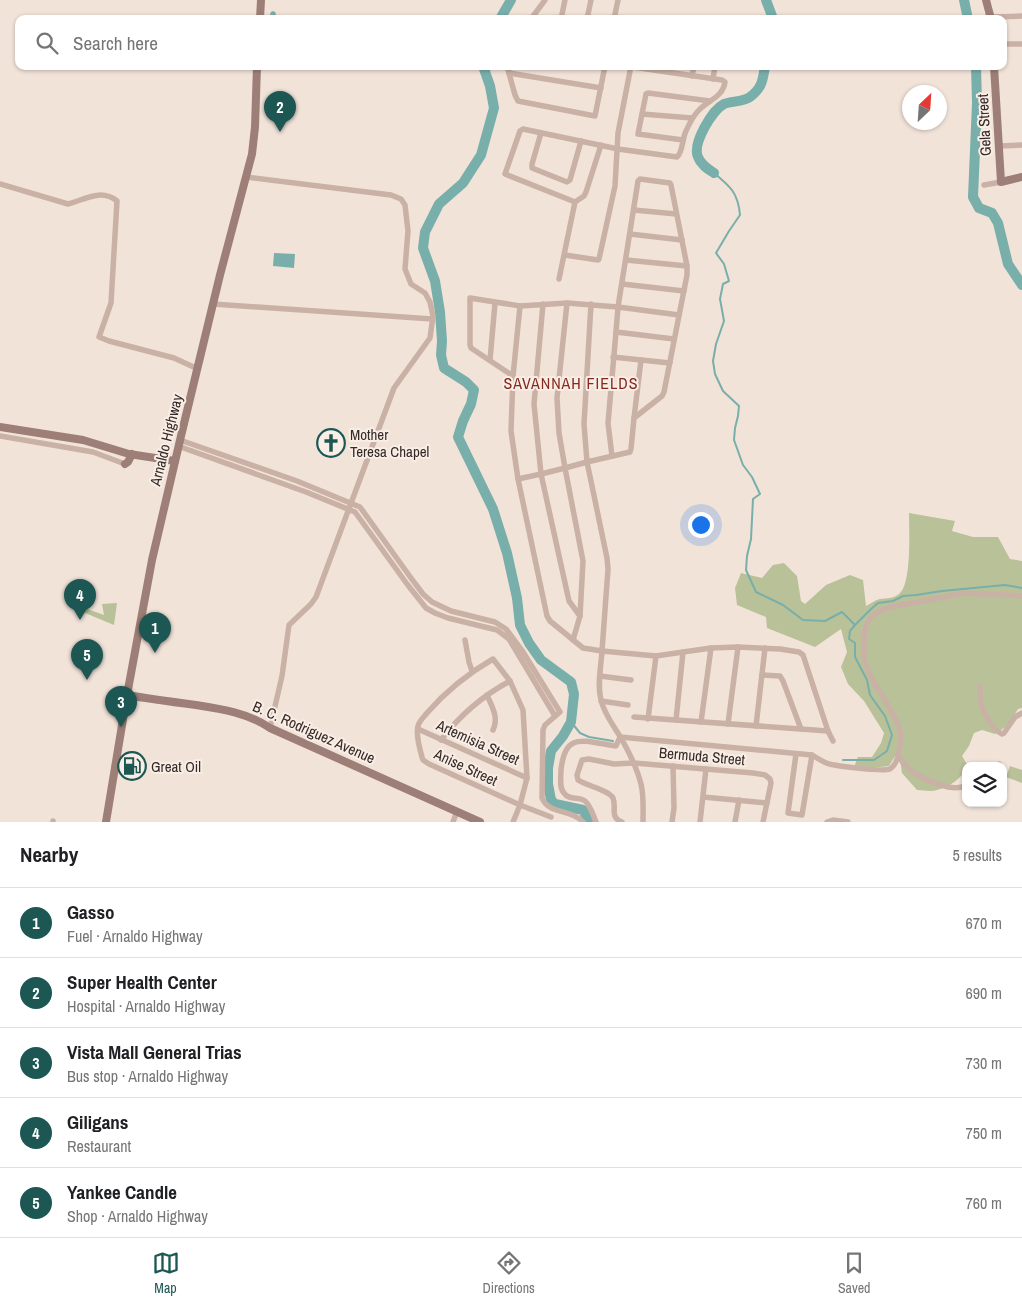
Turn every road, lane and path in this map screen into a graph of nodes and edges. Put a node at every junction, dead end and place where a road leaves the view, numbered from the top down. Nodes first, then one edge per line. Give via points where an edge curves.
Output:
1 (261, 0) edge
2 (544, 0) edge
3 (564, 0) edge
4 (591, 0) edge
5 (618, 0) edge
6 (986, 0) edge
7 (260, 15) edge
8 (534, 15) edge
9 (562, 15) edge
10 (588, 15) edge
11 (615, 15) edge
12 (990, 15) edge
13 (1022, 16) edge
14 (1007, 17) edge
15 (1007, 44) edge
16 (1022, 44) edge
17 (257, 70) edge
18 (508, 70) edge
19 (604, 70) edge
20 (628, 70) edge
21 (675, 70) edge
22 (693, 70) edge
23 (714, 70) edge
24 (994, 70) edge
25 (692, 76) junction
26 (713, 79) junction
27 (600, 88) junction
28 (710, 101) junction
29 (642, 114) junction
30 (692, 118) junction
31 (541, 133) junction
32 (683, 140) junction
33 (581, 141) junction
34 (601, 145) junction
35 (1022, 145) edge
36 (999, 146) junction
37 (618, 149) junction
38 (246, 177) junction
39 (1022, 177) edge
40 (1000, 182) junction
41 (0, 184) edge
42 (984, 185) dead end
43 (575, 202) junction
44 (634, 210) junction
45 (676, 214) junction
46 (630, 234) junction
47 (682, 240) junction
48 (565, 255) junction
49 (626, 260) junction
50 (687, 266) junction
51 (560, 279) dead end
52 (622, 284) junction
53 (684, 291) junction
54 (495, 303) junction
55 (567, 303) junction
56 (213, 304) junction
57 (543, 304) junction
58 (592, 304) junction
59 (520, 306) junction
60 (618, 307) junction
61 (679, 316) junction
62 (432, 319) junction
63 (616, 332) junction
64 (674, 339) junction
65 (613, 357) junction
66 (490, 360) junction
67 (641, 360) junction
68 (670, 363) junction
69 (198, 369) junction
70 (513, 376) junction
71 (634, 418) junction
72 (0, 428) edge
73 (0, 436) edge
74 (179, 443) junction
75 (132, 454) junction
76 (612, 456) junction
77 (175, 461) junction
78 (587, 462) junction
79 (125, 464) joint
80 (565, 468) junction
81 (540, 474) junction
82 (518, 479) junction
83 (350, 506) junction
84 (1022, 596) edge
85 (580, 616) junction
86 (465, 640) dead end
87 (573, 640) junction
88 (738, 647) junction
89 (711, 648) junction
90 (765, 648) junction
91 (602, 650) junction
92 (683, 652) junction
93 (656, 656) junction
94 (472, 671) junction
95 (762, 675) junction
96 (600, 676) junction
97 (631, 680) dead end
98 (510, 681) junction
99 (980, 686) dead end
100 (127, 695) junction
101 (487, 695) junction
102 (601, 701) junction
103 (628, 705) dead end
104 (1022, 713) edge
105 (634, 718) dead end
106 (648, 719) junction
107 (676, 720) junction
108 (701, 722) junction
109 (728, 724) junction
110 (756, 726) junction
111 (270, 728) junction
112 (418, 729) junction
113 (801, 729) junction
114 (493, 730) dead end
115 (828, 731) junction
116 (620, 736) junction
117 (441, 740) junction
118 (833, 741) dead end
119 (796, 754) junction
120 (812, 756) junction
121 (898, 756) junction
122 (634, 763) junction
123 (673, 766) junction
124 (706, 769) junction
125 (527, 778) junction
126 (962, 787) edge
127 (703, 796) junction
128 (739, 800) junction
129 (767, 803) junction
130 (520, 805) junction
131 (457, 811) junction
132 (551, 818) dead end
133 (106, 822) edge
134 (453, 822) edge
135 (480, 822) edge
136 (513, 822) edge
137 (583, 822) edge
138 (596, 822) edge
139 (622, 822) edge
140 (643, 822) edge
141 (672, 822) edge
142 (700, 822) edge
143 (735, 822) edge
144 (763, 822) edge
145 (827, 822) edge
146 (848, 822) edge

1 - 7 main road
2 - 8 street
3 - 9 street
4 - 10 street
5 - 11 street
6 - 12 main road
13 - 14 street
15 - 16 street
17 - 38 main road, Arnaldo Highway via 253,142
18 - 27 street
18 - 27 street via 518,101 595,116
19 - 27 street
20 - 37 street
21 - 25 street
22 - 25 street
23 - 26 street
24 - 36 main road, Gela Street
25 - 26 street
26 - 28 street via 725,82 722,92
28 - 29 street via 648,93
28 - 30 street
29 - 30 street
29 - 32 street via 638,134
30 - 32 street
31 - 33 street
31 - 33 street via 532,168 567,182
31 - 43 street via 520,131 505,174
32 - 37 street via 677,157
33 - 34 street
34 - 37 street
34 - 43 street via 586,192
35 - 36 street
36 - 40 main road, Gela Street
37 - 48 street via 615,186 599,259
38 - 56 main road, Arnaldo Highway
38 - 62 street via 391,194 401,199 405,205 408,231 405,269 411,284 425,293 430,302
39 - 40 main road
40 - 42 street
41 - 69 street via 68,204 101,195 116,201 111,303 99,337 174,358
43 - 48 street
44 - 45 street
44 - 45 street via 640,179 670,183
44 - 46 street
45 - 47 street
46 - 47 street
46 - 49 street
47 - 50 street
48 - 51 street
49 - 50 street
49 - 52 street
50 - 53 street
52 - 53 street
52 - 60 street
53 - 61 street
54 - 59 street
54 - 66 street
54 - 66 street via 470,298 470,345
55 - 57 street
55 - 58 street
55 - 80 street via 557,398
56 - 62 street
56 - 69 main road, Arnaldo Highway
57 - 59 street
57 - 81 street via 534,404
58 - 60 street
58 - 78 street via 584,424
59 - 70 street
60 - 61 street
60 - 63 street
61 - 64 street
62 - 83 street via 430,338 394,388
63 - 64 street
63 - 65 street
64 - 68 street
65 - 67 street
65 - 76 street via 608,423
66 - 70 street
67 - 68 street
67 - 71 street
68 - 71 street via 662,396
69 - 74 main road, Arnaldo Highway
70 - 82 street via 511,432
71 - 76 street via 632,449
72 - 75 main road via 83,440
73 - 79 street via 93,452
74 - 77 main road, Arnaldo Highway
74 - 83 street
75 - 77 main road
75 - 79 main road
76 - 78 street
77 - 100 main road, Arnaldo Highway
78 - 80 street
78 - 91 street via 608,569
80 - 81 street
80 - 85 street via 583,561
81 - 82 street
81 - 85 street via 569,601
82 - 87 street via 547,616
83 - 111 street via 316,597 289,625
83 - 137 street via 426,608 448,618 497,630 509,639 558,714 543,730 544,804 574,815
84 - 121 street via 965,593 891,607 866,624 864,657 870,676 900,730
85 - 87 street
86 - 94 street
87 - 91 street via 583,648
88 - 89 street
88 - 90 street
88 - 109 street
89 - 92 street
89 - 108 street
90 - 95 street
90 - 115 street via 803,655
91 - 93 street
91 - 96 street
92 - 93 street
92 - 107 street
93 - 106 street
94 - 98 street via 493,659
94 - 112 street via 438,701 419,723
95 - 110 street
95 - 113 street via 780,676
96 - 97 street
96 - 102 street
98 - 101 street
98 - 125 street via 523,710
99 - 104 street via 982,706 999,733 1004,733 1015,717
100 - 111 main road, B. C. Rodriguez Avenue via 244,714
100 - 133 main road, Arnaldo Highway
101 - 114 street via 496,716
101 - 117 street via 473,704
102 - 103 street
102 - 116 street
105 - 106 street
106 - 107 street
107 - 108 street
108 - 109 street
109 - 110 street
110 - 113 street
111 - 131 main road, B. C. Rodriguez Avenue
112 - 117 street, Artemisia Street
112 - 130 street, Anise Street via 422,757 426,762
113 - 115 street
115 - 118 street
116 - 119 street
116 - 122 street
116 - 138 street via 616,746 580,741 567,746 564,753 562,790 569,798 586,802
117 - 125 street, Artemisia Street
119 - 120 street
119 - 120 street via 788,813 802,815
120 - 121 street via 829,764 878,770 890,768
121 - 126 street via 908,769 922,777 939,785
122 - 123 street, Bermuda Street
122 - 139 street, Bermuda Street via 614,764 584,759 577,775 581,782 612,797 615,818
122 - 140 street via 643,794
123 - 124 street, Bermuda Street
123 - 141 street
124 - 127 street
124 - 129 street, Bermuda Street via 768,777 771,783
125 - 130 street
127 - 128 street
127 - 142 street
128 - 129 street
128 - 143 street
129 - 144 street
130 - 132 street, Anise Street
130 - 136 street
131 - 134 street
131 - 135 main road, B. C. Rodriguez Avenue
145 - 146 street

